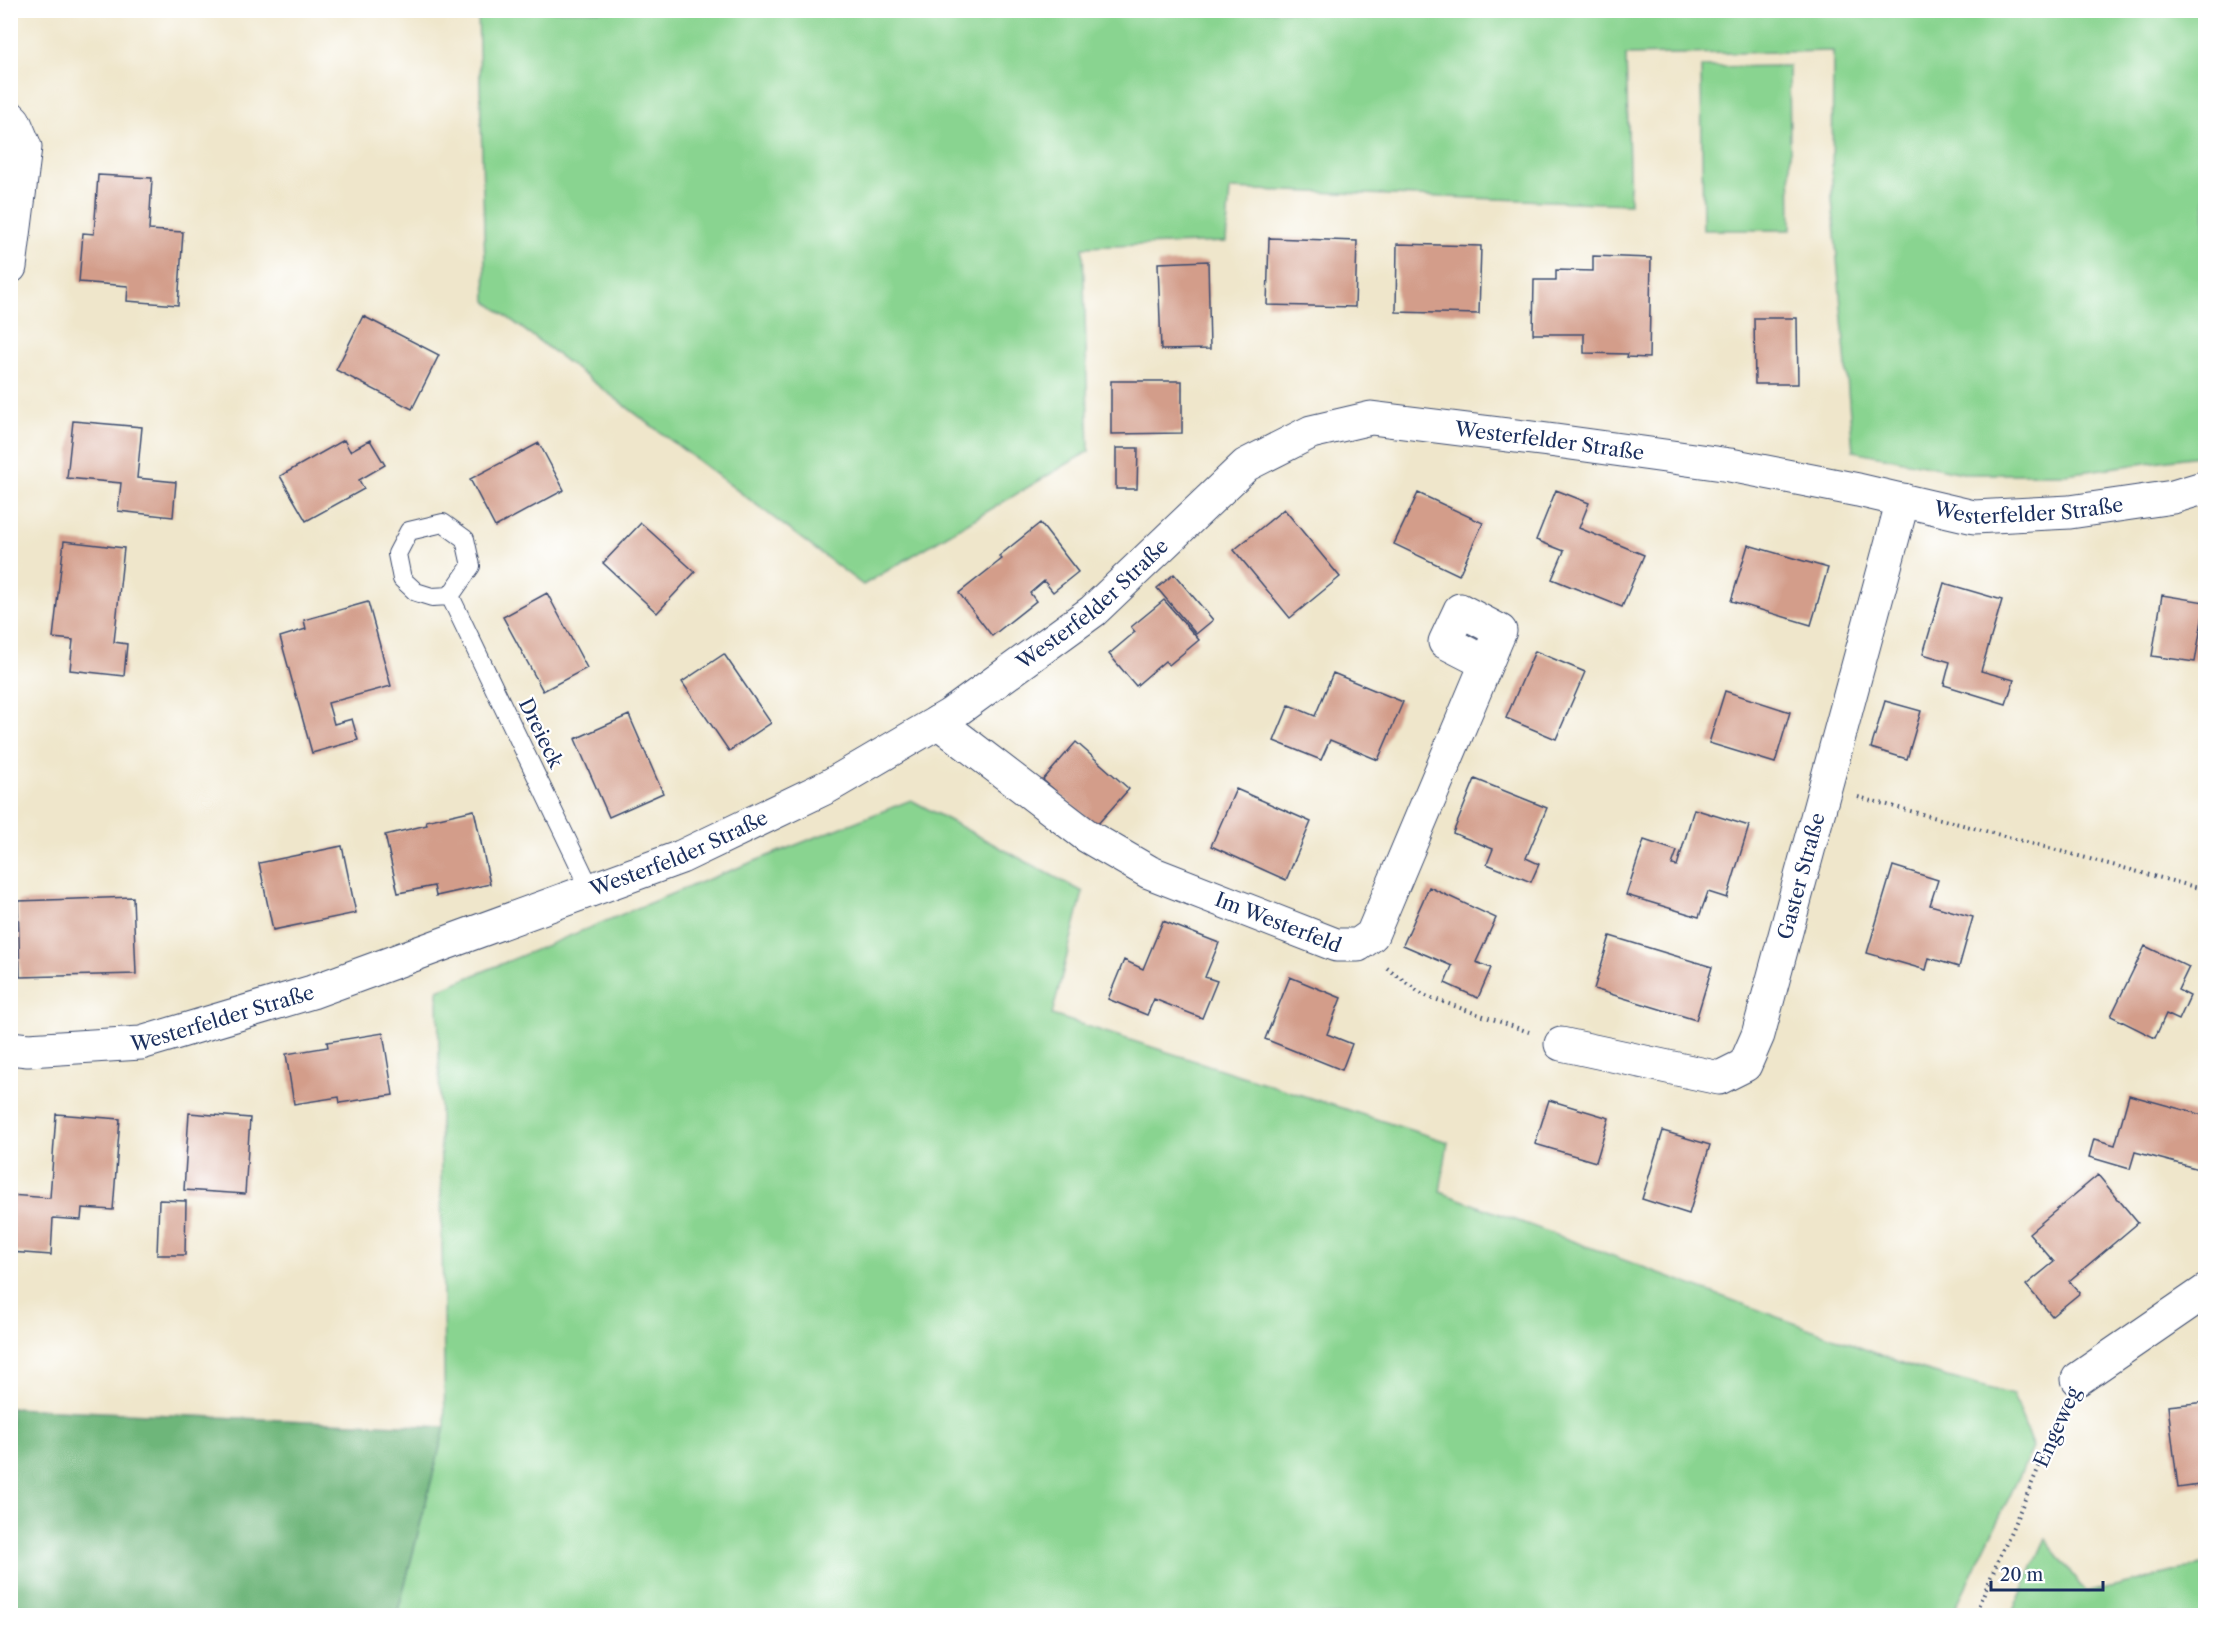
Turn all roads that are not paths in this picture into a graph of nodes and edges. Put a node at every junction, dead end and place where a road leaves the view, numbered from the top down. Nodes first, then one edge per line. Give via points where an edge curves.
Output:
1 (10, 117) edge
2 (10, 267) edge
3 (2205, 487) edge
4 (1904, 501) junction
5 (450, 596) junction
6 (1486, 663) dead end
7 (938, 722) junction
8 (591, 890) junction
9 (1561, 1044) road end
10 (10, 1048) edge
11 (2205, 1291) edge
12 (2078, 1379) road end

1 - 2 street via 26,147
3 - 4 street, Westerfelder Straße via 2173,497 2070,512 1974,517
4 - 7 street, Westerfelder Straße via 1730,465 1371,418 1361,420 1311,432 1246,465 1093,611
4 - 9 street, Gaster Straße via 1758,1035 1745,1065 1719,1078
5 - 5 lane via 471,566 465,540 442,523 409,531 397,554 402,579 416,592 432,597
5 - 8 lane, Dreieck
6 - 7 street, Im Westerfeld via 1372,935 1358,945 1336,945 1149,872 1087,836
7 - 8 street, Westerfelder Straße via 829,786 681,857
8 - 10 street, Westerfelder Straße via 312,992 141,1043
11 - 12 street, Engeweg

